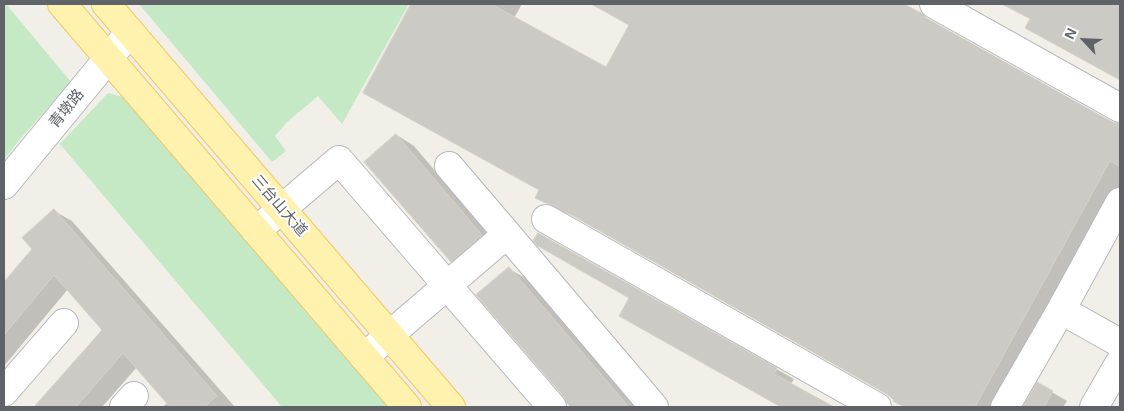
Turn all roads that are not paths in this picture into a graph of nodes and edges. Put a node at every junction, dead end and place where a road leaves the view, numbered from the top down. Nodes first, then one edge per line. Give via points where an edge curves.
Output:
1 (62, 4) edge
2 (106, 4) edge
3 (934, 4) edge
4 (130, 32) junction
5 (109, 58) junction
6 (1120, 108) edge
7 (449, 166) dead end
8 (4, 185) edge
9 (1120, 202) edge
10 (282, 210) junction
11 (546, 219) dead end
12 (256, 231) junction
13 (507, 234) junction
14 (447, 285) junction
15 (1060, 310) junction
16 (64, 323) dead end
17 (390, 336) junction
18 (1120, 342) edge
19 (364, 358) junction
20 (1120, 362) edge
21 (4, 392) edge
22 (407, 407) edge
23 (451, 407) edge
24 (551, 407) edge
25 (654, 407) edge
26 (876, 407) edge
27 (1005, 407) edge
28 (1094, 407) edge

1 - 5 main road
2 - 4 main road, 三台山大道
3 - 6 street
4 - 5 street, 青墩路
4 - 10 main road, 三台山大道
5 - 8 street, 青墩路
5 - 12 main road
7 - 13 street
9 - 15 street
10 - 12 street
10 - 14 street via 339,160
10 - 17 main road, 三台山大道
11 - 26 street
12 - 19 main road
13 - 14 street
13 - 25 street
14 - 17 street
14 - 24 street
15 - 18 street
15 - 27 street
16 - 21 street
17 - 19 street
17 - 23 main road, 三台山大道
19 - 22 main road
20 - 28 street

